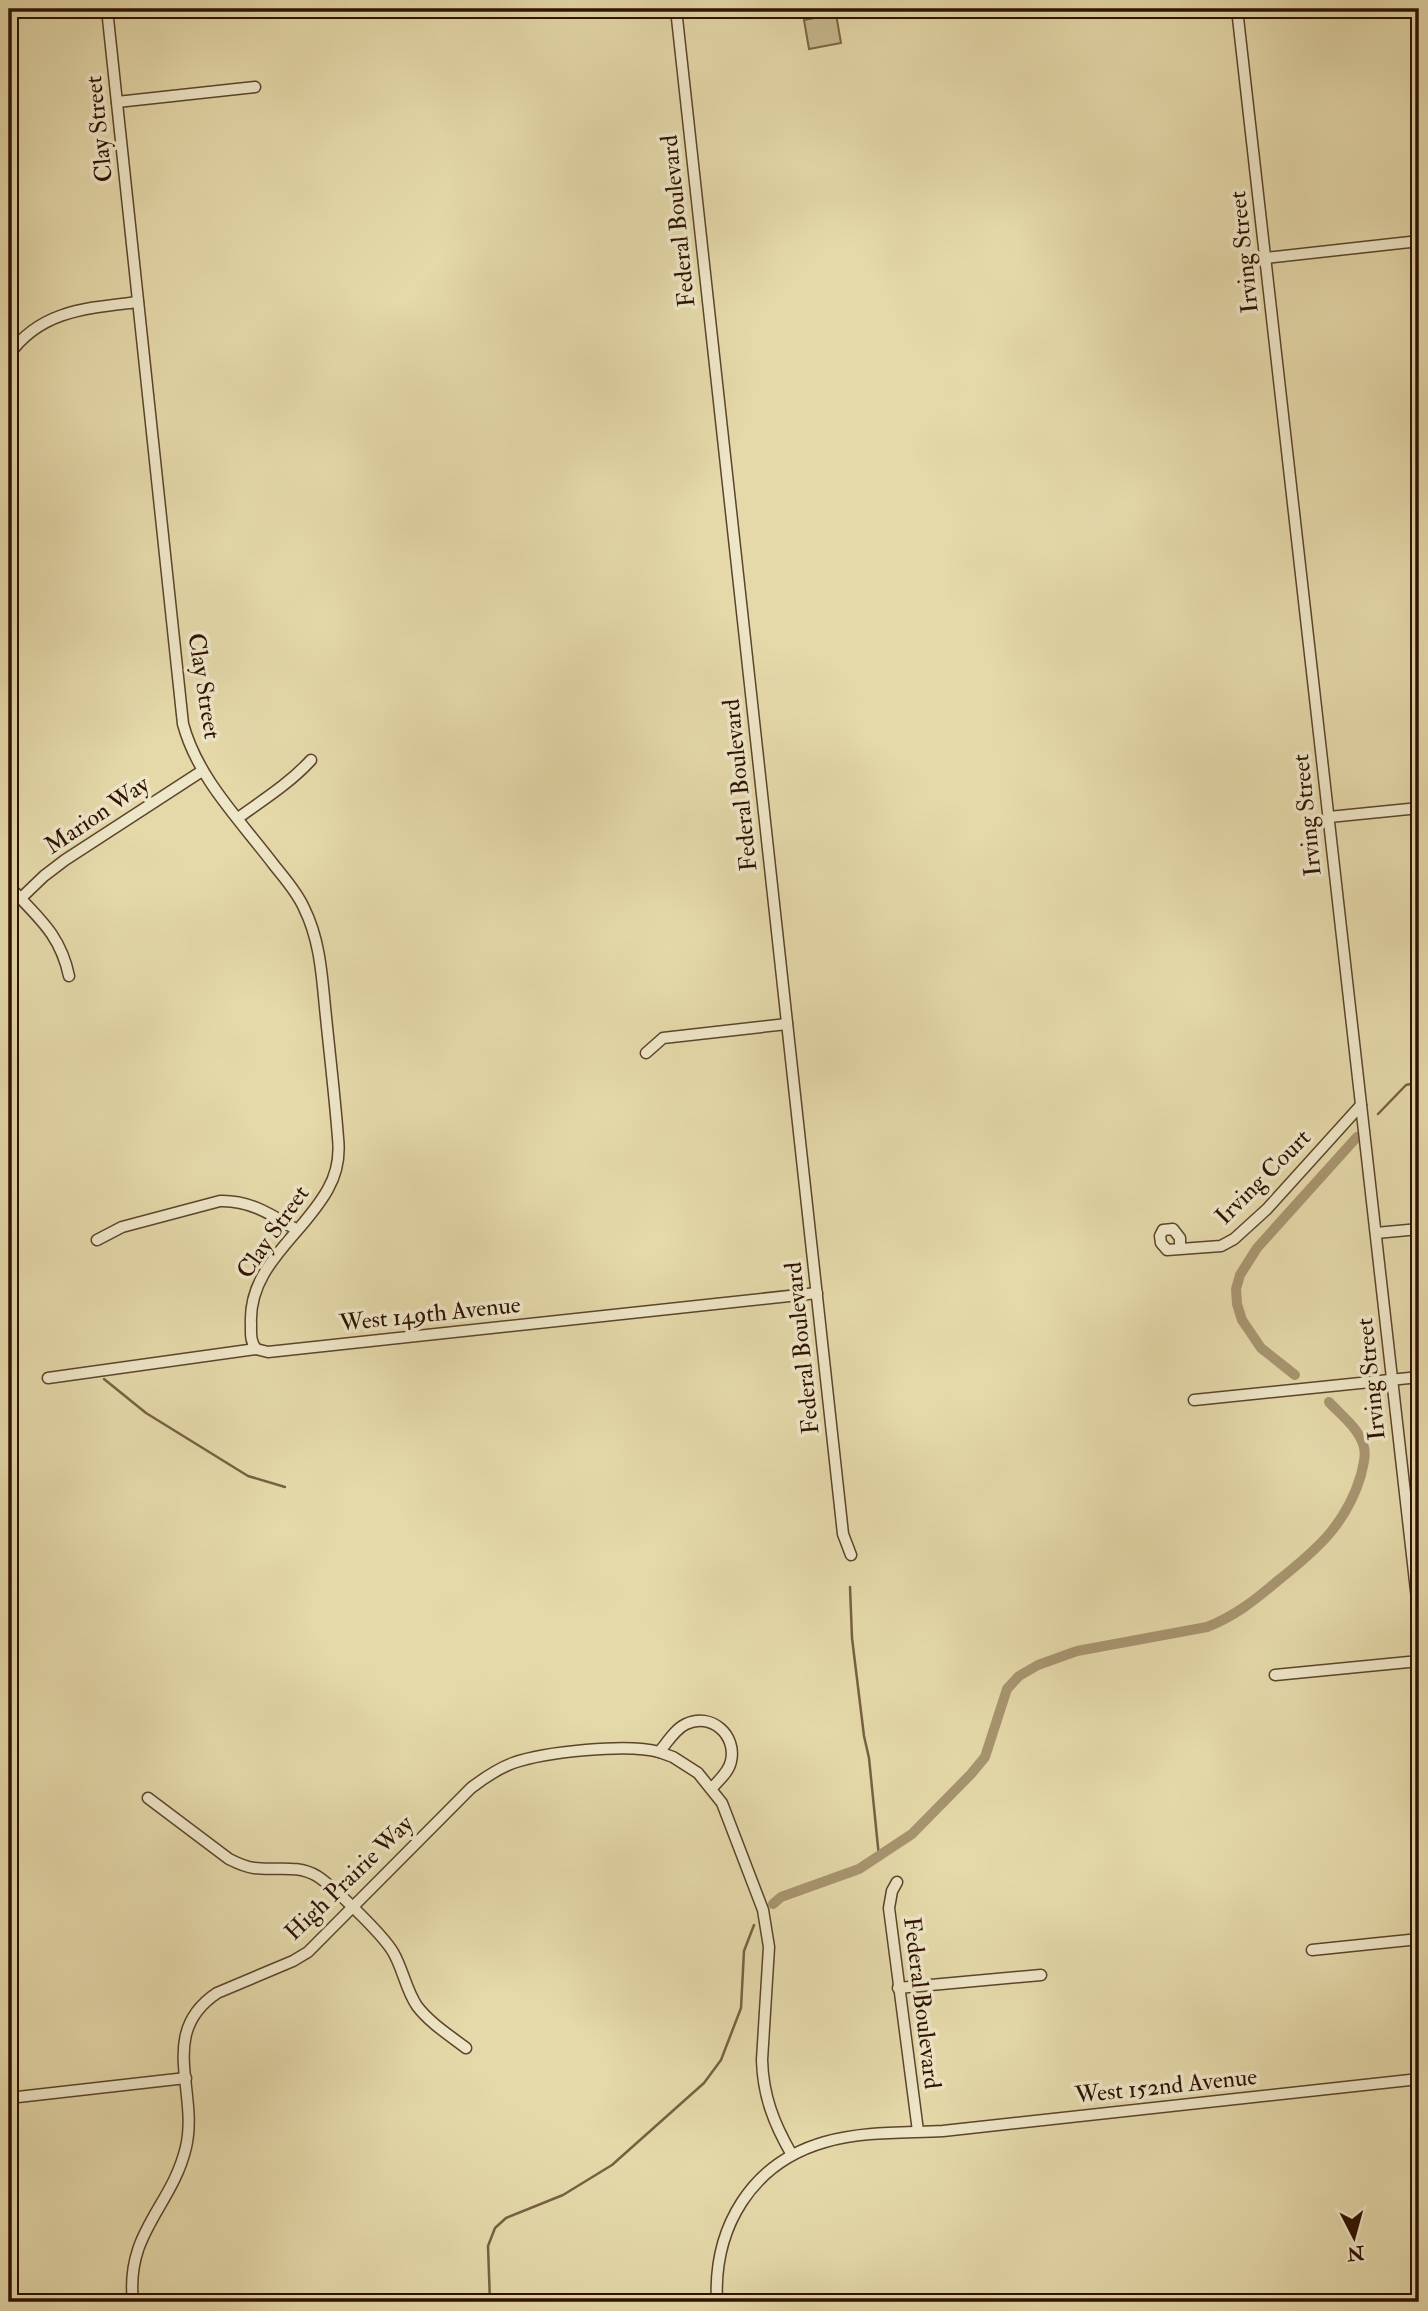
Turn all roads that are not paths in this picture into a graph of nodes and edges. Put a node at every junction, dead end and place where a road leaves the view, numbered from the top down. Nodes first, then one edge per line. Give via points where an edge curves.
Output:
1 (107, 9) edge
2 (676, 9) edge
3 (1237, 9) edge
4 (255, 87) dead end
5 (117, 102) junction
6 (1419, 242) edge
7 (1265, 258) junction
8 (138, 302) junction
9 (9, 355) edge
10 (311, 760) dead end
11 (202, 771) junction
12 (1419, 808) edge
13 (1329, 817) junction
14 (238, 818) junction
15 (9, 886) edge
16 (20, 899) junction
17 (69, 976) dead end
18 (787, 1024) junction
19 (646, 1053) dead end
20 (1361, 1105) junction
21 (1419, 1229) edge
22 (297, 1230) junction
23 (1376, 1233) junction
24 (97, 1240) dead end
25 (1180, 1249) dead end
26 (817, 1293) junction
27 (256, 1349) junction
28 (1419, 1377) edge
29 (48, 1378) dead end
30 (1392, 1379) junction
31 (1194, 1400) dead end
32 (851, 1555) dead end
33 (1419, 1617) edge
34 (1419, 1661) edge
35 (1275, 1675) dead end
36 (659, 1752) junction
37 (712, 1788) junction
38 (148, 1798) dead end
39 (897, 1882) dead end
40 (353, 1909) junction
41 (1419, 1939) edge
42 (1312, 1950) dead end
43 (1041, 1975) dead end
44 (898, 1988) junction
45 (466, 2048) dead end
46 (186, 2078) junction
47 (1419, 2079) edge
48 (9, 2098) edge
49 (918, 2131) junction
50 (792, 2155) junction
51 (133, 2302) edge
52 (717, 2302) edge

1 - 5 street, Clay Street
2 - 18 street, Federal Boulevard
3 - 7 street, Irving Street
4 - 5 street
5 - 8 street, Clay Street
6 - 7 street
7 - 13 street, Irving Street
8 - 9 street via 61,314 28,333
8 - 11 street, Clay Street via 183,724
10 - 14 street via 294,779
11 - 14 street, Clay Street
11 - 16 street, Marion Way via 65,860
12 - 13 street
13 - 20 street, Irving Street
14 - 22 street, Clay Street via 304,907 319,955 338,1153 330,1186
15 - 16 street
16 - 17 street via 58,941
18 - 19 street via 663,1038
18 - 26 street, Federal Boulevard
20 - 23 street, Irving Street
20 - 25 street, Irving Court via 1234,1240 1221,1246
21 - 23 street
22 - 24 street via 254,1206 220,1201 122,1227
22 - 27 street, Clay Street via 265,1270 253,1294 250,1320
23 - 30 street, Irving Street
26 - 27 street, West 149th Avenue via 268,1352
26 - 32 street, Federal Boulevard via 843,1534
27 - 29 street, West 149th Avenue
28 - 30 street
30 - 31 street
30 - 33 street, Irving Street
34 - 35 street
36 - 37 street, High Prairie Way via 686,1765
36 - 37 street via 686,1724 703,1720 720,1727 730,1740 732,1758
36 - 40 street, High Prairie Way via 622,1747 530,1758 501,1768 471,1788
37 - 50 street, High Prairie Way via 728,1816 768,1928 763,2078 772,2116
38 - 40 street via 229,1859 252,1868 305,1871 324,1881
39 - 44 street, Federal Boulevard via 889,1908
40 - 45 street via 393,1952 409,1992 425,2015
40 - 46 street, High Prairie Way via 308,1952 217,1993 198,2009 183,2044
41 - 42 street
43 - 44 street
44 - 49 street, Federal Boulevard
46 - 48 street
46 - 51 street, High Prairie Way via 186,2147 135,2255
47 - 49 street, West 152nd Avenue via 943,2132
49 - 50 street, West 152nd Avenue via 826,2141
50 - 52 street, West 152nd Avenue via 765,2174 732,2218 720,2253

